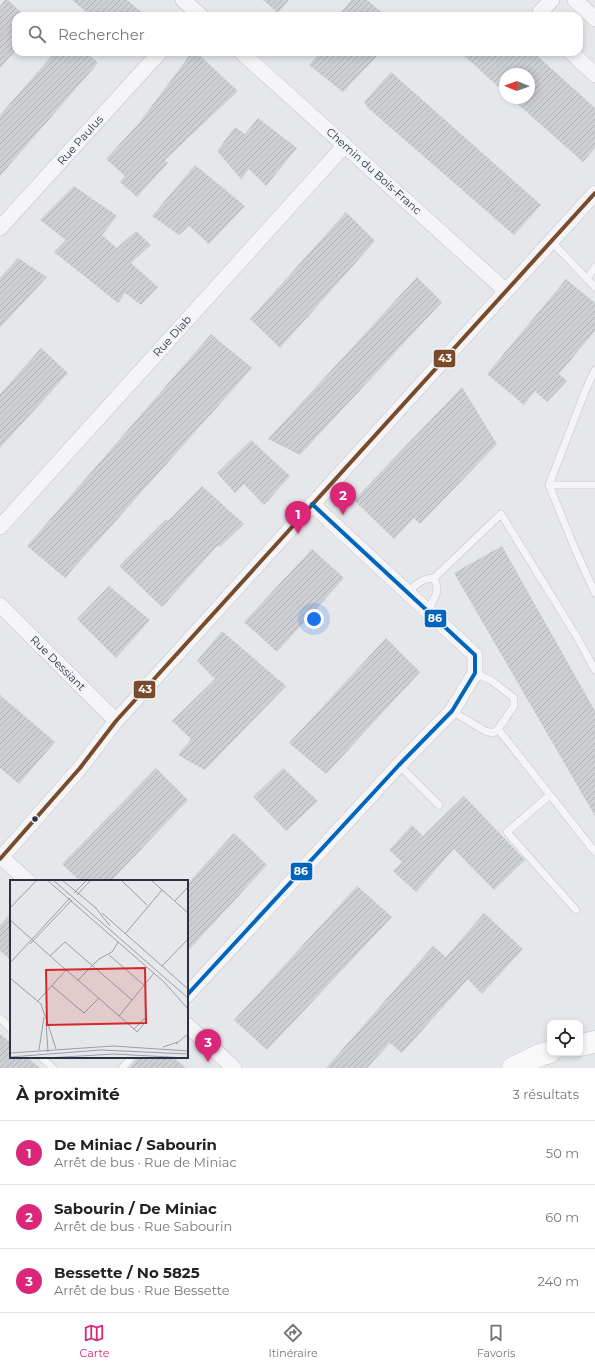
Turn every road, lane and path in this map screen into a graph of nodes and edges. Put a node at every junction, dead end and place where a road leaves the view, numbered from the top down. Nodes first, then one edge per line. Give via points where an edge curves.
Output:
1 (183, 0) edge
2 (552, 0) edge
3 (575, 0) edge
4 (193, 12) edge
5 (540, 12) edge
6 (595, 19) edge
7 (156, 56) edge
8 (245, 56) edge
9 (575, 56) edge
10 (595, 74) edge
11 (345, 145) junction
12 (595, 192) edge
13 (0, 228) edge
14 (551, 242) junction
15 (595, 267) edge
16 (587, 279) junction
17 (595, 287) edge
18 (506, 291) junction
19 (595, 370) edge
20 (595, 484) edge
21 (549, 485) junction
22 (312, 504) junction
23 (0, 527) edge
24 (434, 578) junction
25 (407, 592) junction
26 (595, 593) edge
27 (0, 606) edge
28 (427, 611) junction
29 (594, 668) edge
30 (475, 673) junction
31 (452, 711) junction
32 (116, 721) junction
33 (498, 729) junction
34 (399, 765) junction
35 (550, 795) junction
36 (440, 805) dead end
37 (595, 852) edge
38 (1, 858) edge
39 (27, 880) edge
40 (576, 910) dead end
41 (188, 994) edge
42 (0, 1018) edge
43 (188, 1026) edge
44 (10, 1028) edge
45 (595, 1042) edge
46 (583, 1044) edge
47 (547, 1053) edge
48 (42, 1058) edge
49 (131, 1058) edge
50 (53, 1068) edge
51 (122, 1068) edge
52 (234, 1068) edge
53 (513, 1068) edge

1 - 4 street
2 - 5 street
3 - 6 street
7 - 13 street, Rue Paulus
8 - 11 street, Chemin du Bois-Franc
9 - 10 street
11 - 18 street, Chemin du Bois-Franc
11 - 23 street, Rue Diab
12 - 14 street
14 - 16 lane
14 - 18 street
15 - 16 lane
16 - 17 lane
18 - 22 street
19 - 21 lane
20 - 21 lane
21 - 26 lane
22 - 25 street
22 - 32 street
24 - 25 lane via 420,581
24 - 28 lane via 438,585 437,594
24 - 29 lane via 501,514
25 - 28 street
27 - 32 street, Rue Dessiant
28 - 30 street via 475,654
30 - 31 street
30 - 33 lane via 492,681 514,698 514,706
31 - 33 lane via 484,731 493,733
31 - 34 street
32 - 38 street via 80,768
33 - 35 lane
34 - 36 lane
34 - 41 street
35 - 37 lane
35 - 40 lane via 507,832
38 - 39 street
42 - 44 lane
43 - 52 street
45 - 46 main road
47 - 53 main road
48 - 50 lane
49 - 51 lane

